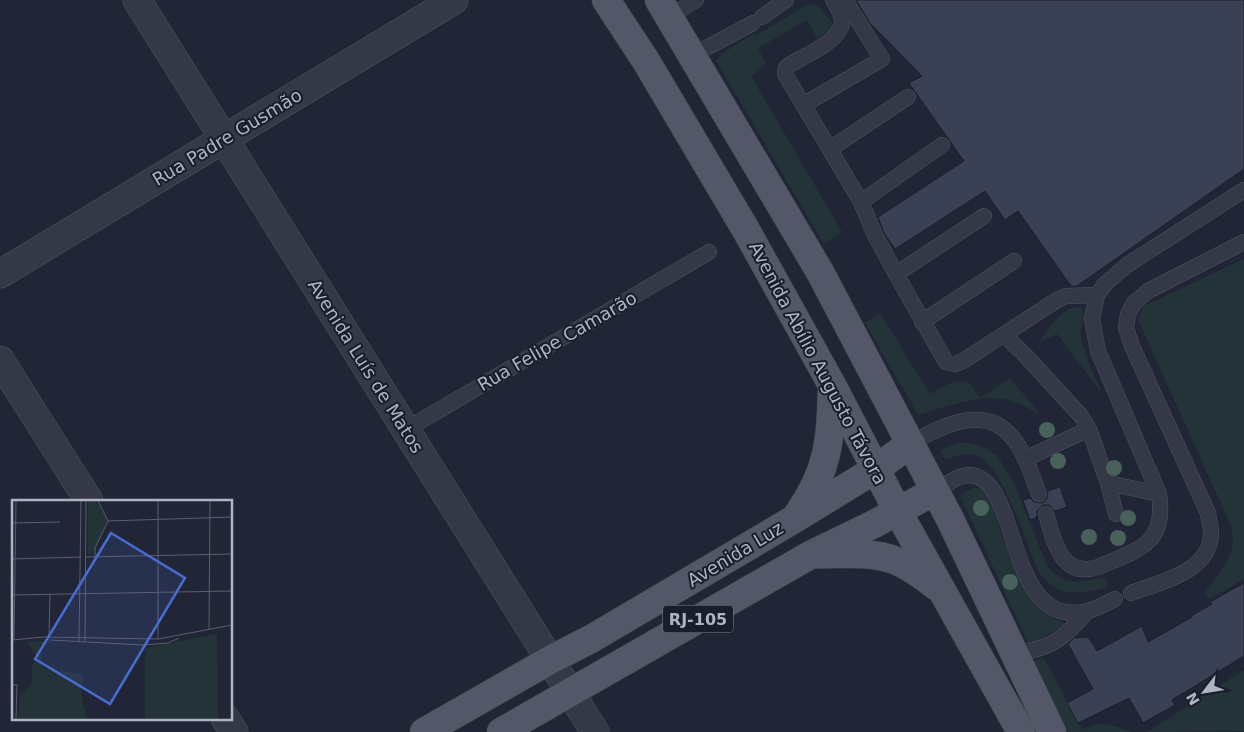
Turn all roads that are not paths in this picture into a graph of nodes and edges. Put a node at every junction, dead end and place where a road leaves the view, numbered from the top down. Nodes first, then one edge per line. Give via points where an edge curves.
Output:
1 (137, 0) edge
2 (454, 0) edge
3 (606, 0) edge
4 (696, 0) edge
5 (786, 0) edge
6 (833, 0) edge
7 (845, 0) edge
8 (662, 4) edge
9 (693, 55) junction
10 (908, 97) dead end
11 (803, 105) junction
12 (224, 138) junction
13 (942, 145) dead end
14 (830, 149) junction
15 (1244, 190) edge
16 (861, 202) junction
17 (984, 216) dead end
18 (1244, 242) edge
19 (709, 252) dead end
20 (1014, 261) dead end
21 (0, 274) edge
22 (896, 274) junction
23 (1097, 295) junction
24 (922, 322) junction
25 (1004, 335) junction
26 (0, 360) edge
27 (832, 385) junction
28 (405, 430) junction
29 (1089, 430) junction
30 (911, 443) junction
31 (1025, 459) junction
32 (876, 469) junction
33 (1108, 483) junction
34 (935, 491) junction
35 (1039, 494) dead end
36 (1159, 494) junction
37 (87, 500) edge
38 (897, 510) junction
39 (1046, 514) dead end
40 (1116, 514) dead end
41 (796, 518) junction
42 (812, 554) junction
43 (944, 593) junction
44 (1131, 593) dead end
45 (1115, 599) dead end
46 (1088, 611) junction
47 (1016, 655) junction
48 (550, 660) junction
49 (570, 692) junction
50 (226, 720) edge
51 (234, 732) edge
52 (424, 732) edge
53 (501, 732) edge
54 (595, 732) edge
55 (1022, 732) edge
56 (1052, 732) edge

1 - 12 street, Avenida Luís de Matos
2 - 12 street, Rua Padre Gusmão
3 - 27 main road, Avenida Abílio Augusto Távora via 738,216
4 - 8 lane
5 - 9 lane
6 - 11 lane via 842,20 838,34 789,65 785,71
7 - 11 lane via 882,59
8 - 9 main road
9 - 30 main road via 820,272
10 - 14 lane
11 - 14 lane
12 - 21 street, Rua Padre Gusmão
12 - 28 street, Avenida Luís de Matos
13 - 16 lane
14 - 16 lane
15 - 23 lane via 1127,265
16 - 22 lane
17 - 22 lane
18 - 44 lane via 1148,291 1134,303 1128,314 1126,328 1132,346 1208,513 1211,534 1207,551 1197,564 1180,575
19 - 28 lane, Rua Felipe Camarão
20 - 24 lane
22 - 24 lane
23 - 25 lane via 1057,300
23 - 36 lane via 1092,319 1098,351
24 - 25 lane via 950,364 963,361
25 - 29 lane via 1073,406
26 - 37 street
27 - 32 main road, Avenida Abílio Augusto Távora
27 - 41 main road via 827,456 813,491
28 - 48 street, Avenida Luís de Matos
29 - 31 lane
29 - 33 lane
30 - 31 lane via 959,421 988,421 1007,430
30 - 32 main road, Avenida Luz
30 - 34 main road
31 - 35 lane
32 - 34 main road via 907,469
32 - 38 main road, Avenida Abílio Augusto Távora
32 - 41 main road, Avenida Luz / RJ-105
33 - 36 lane
33 - 40 lane
34 - 38 main road, Avenida Luz / RJ-105
34 - 46 lane via 952,480 969,475 986,482 997,495 1031,585 1039,597 1062,611
34 - 47 main road
36 - 39 lane via 1162,510 1159,525 1150,541 1141,549 1091,570 1070,566 1062,557
38 - 42 main road, Avenida Luz / RJ-105
38 - 43 main road, Avenida Abílio Augusto Távora
41 - 48 main road, Avenida Luz / RJ-105
42 - 43 main road via 877,556 893,560
42 - 49 main road, Avenida Luz / RJ-105
43 - 55 main road, Avenida Abílio Augusto Távora
45 - 46 lane
46 - 47 lane via 1057,640
47 - 56 main road
48 - 49 street, Avenida Luís de Matos
48 - 52 main road, Avenida Luz / RJ-105
49 - 53 main road, Avenida Luz / RJ-105
49 - 54 street, Avenida Luís de Matos
50 - 51 street

